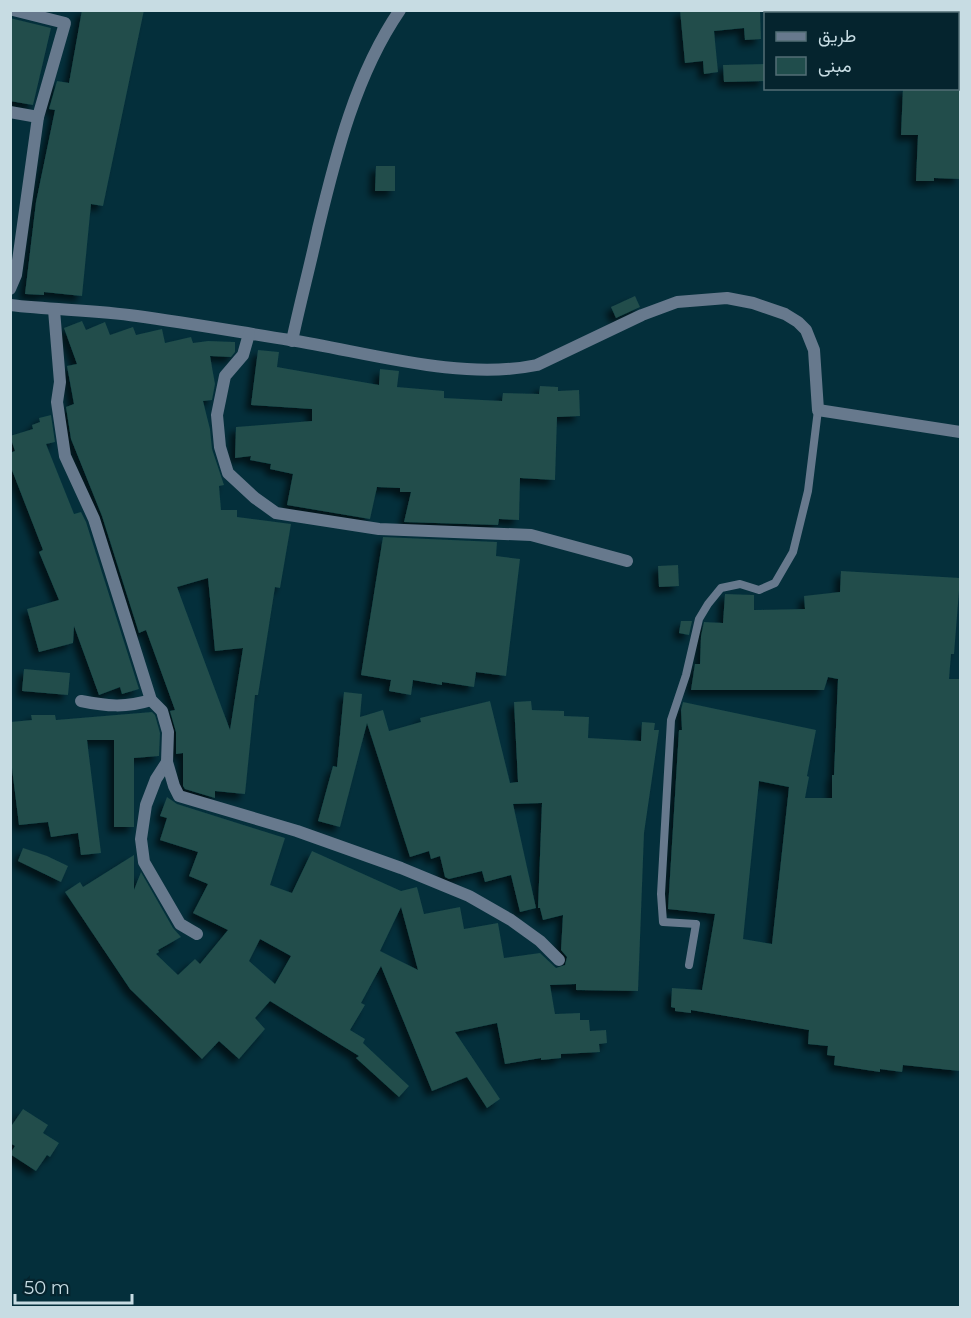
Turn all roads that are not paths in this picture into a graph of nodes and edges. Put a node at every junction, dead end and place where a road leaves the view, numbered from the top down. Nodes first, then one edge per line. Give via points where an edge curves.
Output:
1 (13, 10) edge
2 (400, 10) edge
3 (10, 112) edge
4 (38, 117) junction
5 (10, 289) edge
6 (10, 305) edge
7 (54, 310) junction
8 (249, 334) junction
9 (292, 341) junction
10 (818, 410) junction
11 (960, 432) edge
12 (627, 561) dead end
13 (151, 699) junction
14 (81, 700) dead end
15 (167, 762) junction
16 (197, 934) dead end
17 (559, 960) dead end
18 (689, 965) dead end

1 - 4 street via 65,23
2 - 9 street via 384,34 358,93 336,156
3 - 4 street
4 - 5 street via 16,275
6 - 7 street
7 - 8 street via 135,316
7 - 13 street via 60,382 57,402 65,456 94,519
8 - 9 street
8 - 12 street via 243,356 225,376 217,415 220,447 228,473 276,513 379,529 531,535
9 - 10 street via 450,368 517,369 537,365 677,302 727,298 785,314 806,330 814,350
10 - 11 street
10 - 18 lane via 808,490 793,552 775,583 759,590 740,584 721,588 708,604 699,619 670,720 663,922 696,924
13 - 14 street via 134,705
13 - 15 street via 162,711 168,732
15 - 16 street via 146,805 141,839 144,862 180,924
15 - 17 street via 179,796 297,831 469,896 511,920

